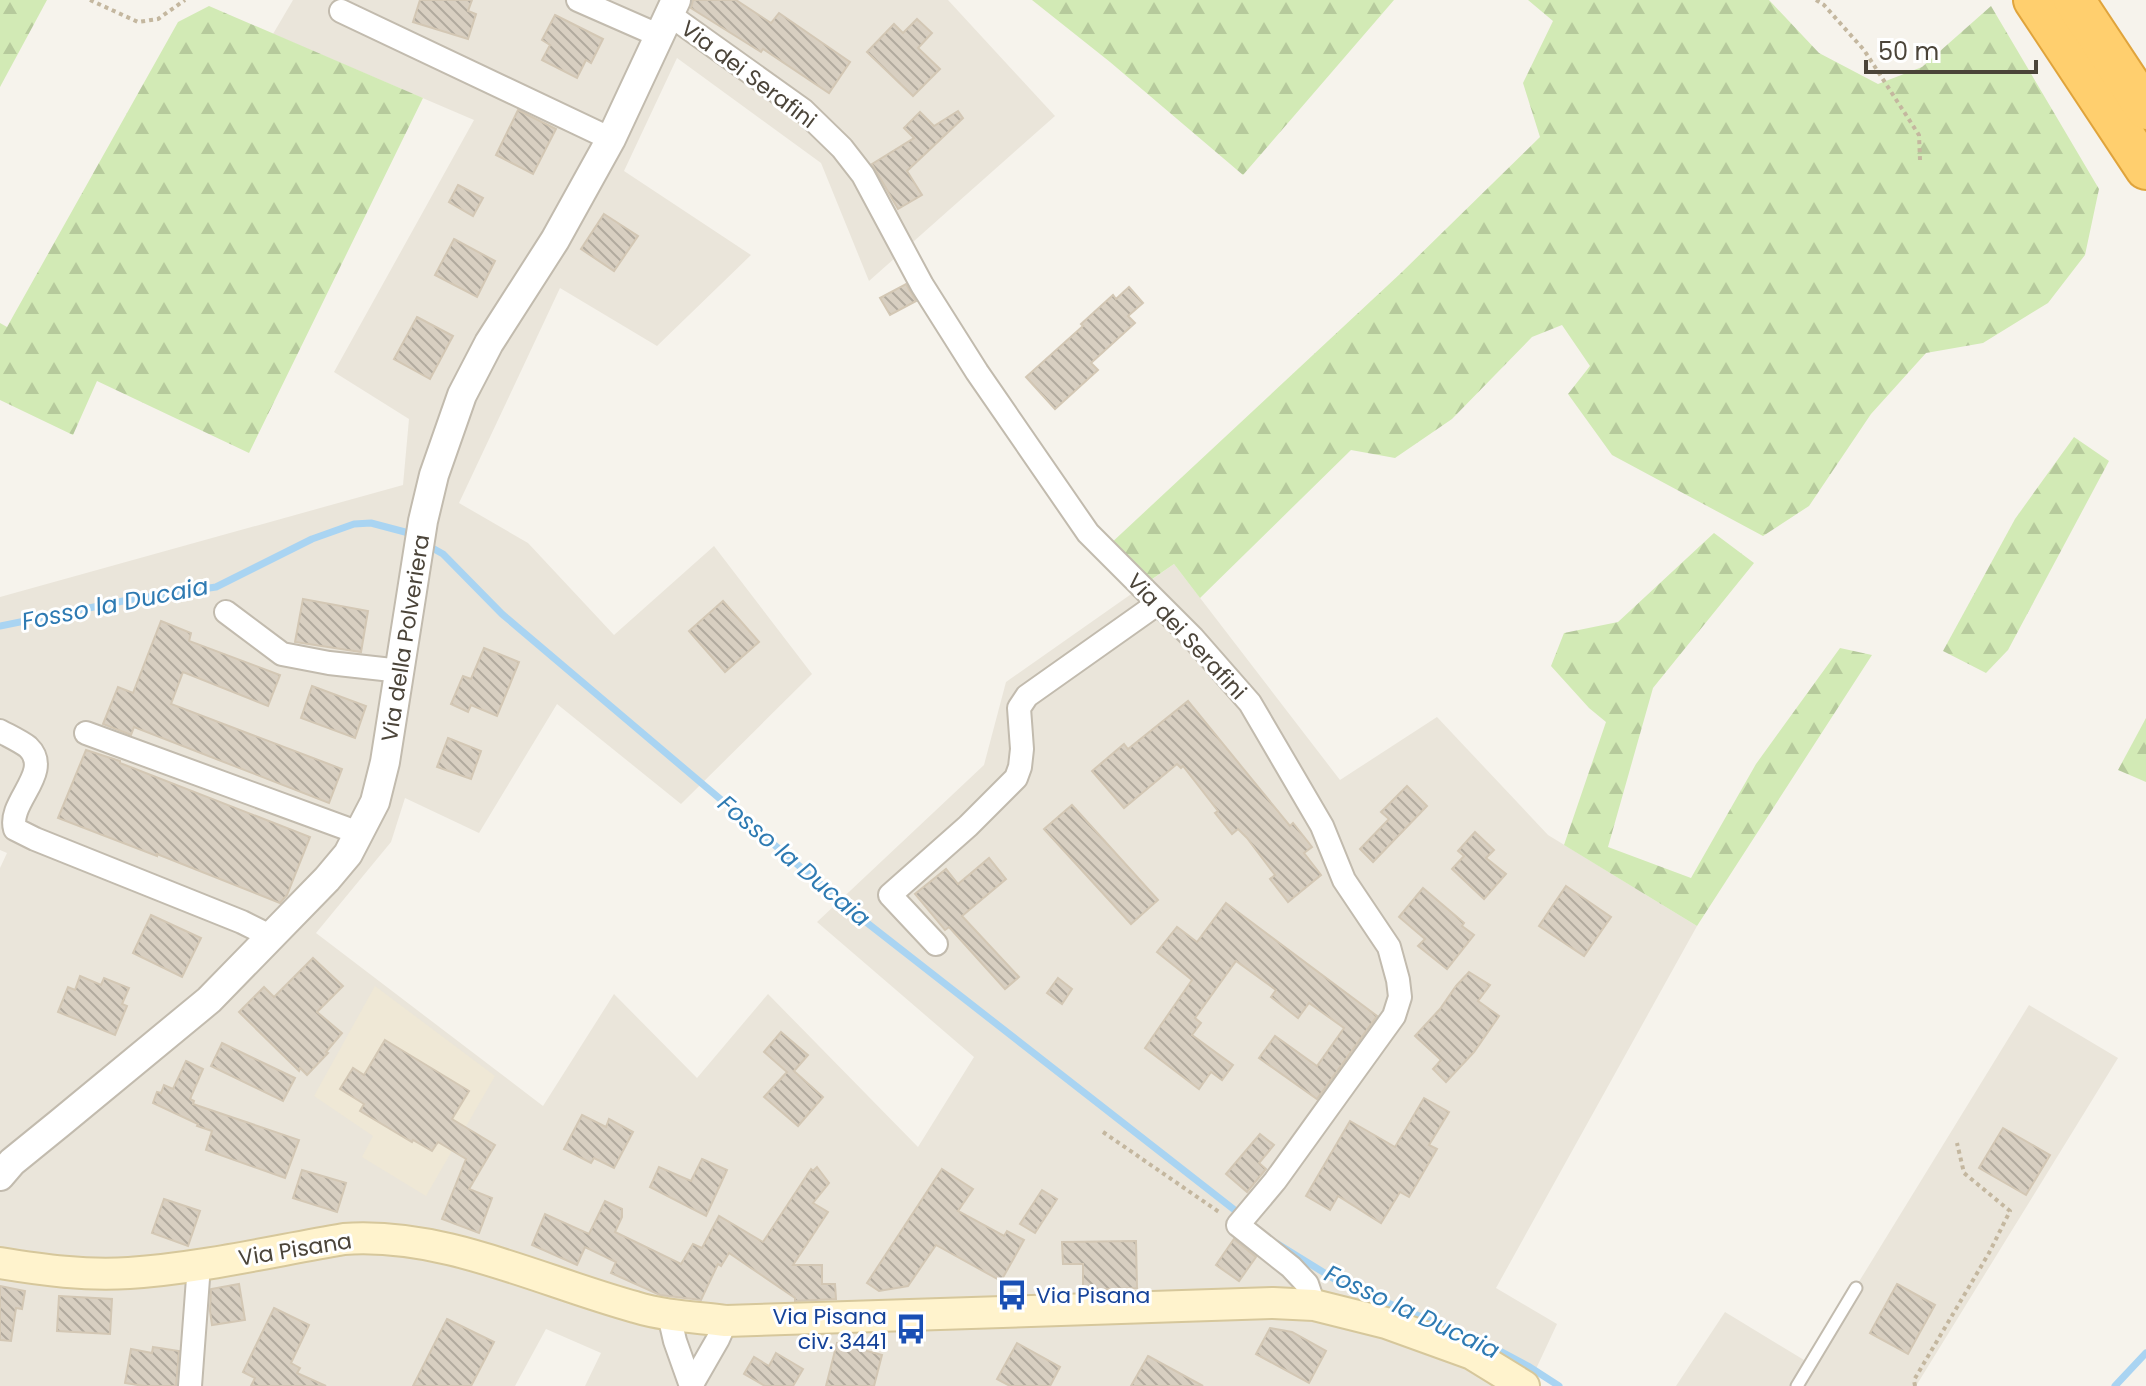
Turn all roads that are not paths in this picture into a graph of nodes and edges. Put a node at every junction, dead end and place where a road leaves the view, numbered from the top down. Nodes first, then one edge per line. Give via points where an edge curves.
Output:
1 (578, 0) edge
2 (2034, 0) edge
3 (2074, 0) edge
4 (341, 11) dead end
5 (668, 17) edge
6 (2146, 109) edge
7 (611, 139) junction
8 (2146, 169) edge
9 (1157, 604) junction
10 (226, 612) dead end
11 (401, 671) junction
12 (0, 731) edge
13 (86, 733) dead end
14 (359, 833) junction
15 (272, 937) junction
16 (936, 944) dead end
17 (0, 1176) edge
18 (0, 1263) edge
19 (199, 1265) junction
20 (1856, 1288) dead end
21 (1314, 1305) junction
22 (669, 1315) junction
23 (726, 1321) junction
24 (190, 1386) edge
25 (1524, 1386) edge
26 (1797, 1386) edge

1 - 5 street, Via dei Serafini
2 - 8 highway
3 - 6 highway
4 - 7 street
5 - 7 street, Via della Polveriera
5 - 9 street, Via dei Serafini via 803,110 842,148 863,175 922,285 1019,434 1088,533
7 - 11 street, Via della Polveriera via 462,395 422,528
9 - 16 street via 1027,696 1019,708 1022,749 1016,778 890,895
9 - 21 street, Via dei Serafini via 1250,703 1322,826 1344,880 1389,947 1398,980 1394,1016 1245,1217 1307,1284
10 - 11 street via 282,654
11 - 14 street, Via della Polveriera via 375,802
12 - 15 street via 28,748 34,758 35,773 12,821 15,829
13 - 14 street
14 - 15 street, Via della Polveriera via 348,854
15 - 17 street, Via della Polveriera via 209,1000
18 - 19 main road, Via Pisana via 56,1272 128,1273
19 - 22 main road, Via Pisana via 344,1239 401,1241 464,1253
19 - 24 street
20 - 26 lane
21 - 23 main road, Via Pisana
21 - 25 main road, Via Pisana via 1386,1323 1472,1354
22 - 23 main road, Via Pisana
22 - 23 street via 691,1386

